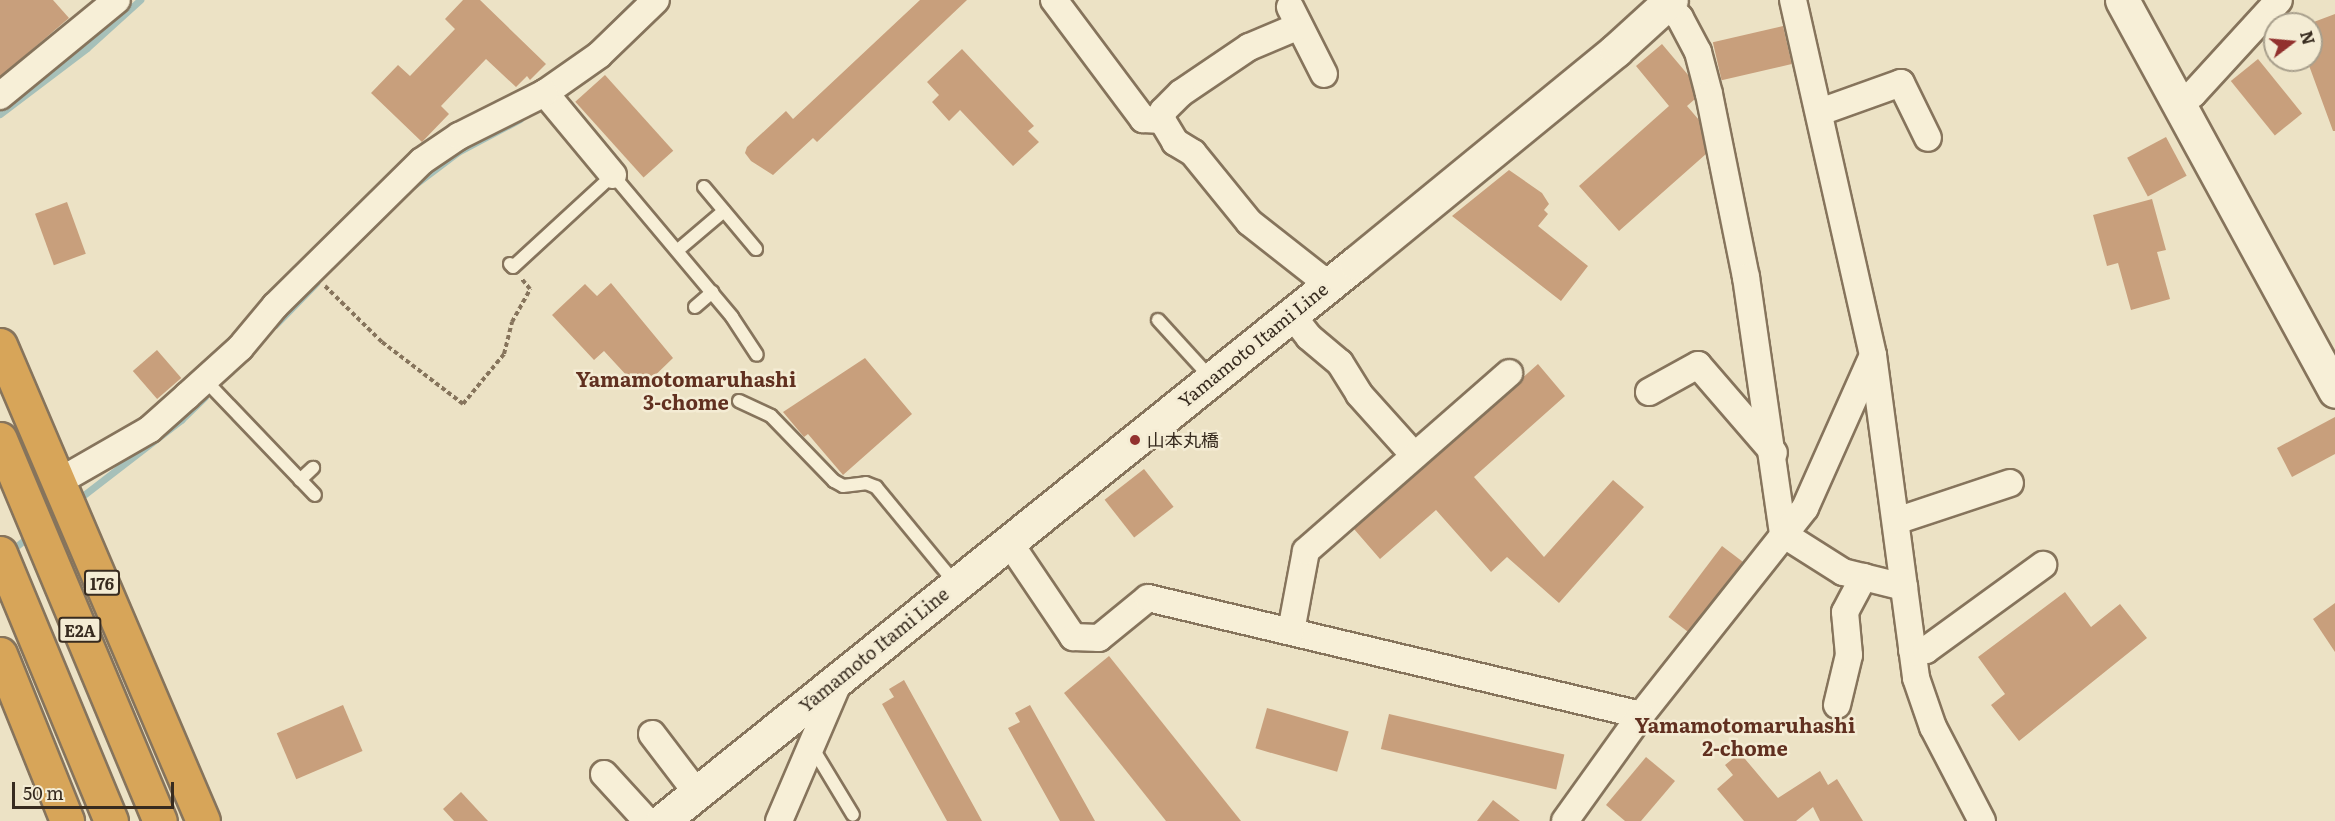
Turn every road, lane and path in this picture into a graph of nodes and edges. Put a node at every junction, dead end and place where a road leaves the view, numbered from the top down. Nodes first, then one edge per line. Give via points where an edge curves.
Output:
1 (656, 0) edge
2 (1054, 0) edge
3 (1793, 0) edge
4 (2122, 0) edge
5 (2279, 0) edge
6 (116, 1) edge
7 (1669, 2) edge
8 (1324, 74) dead end
9 (545, 93) junction
10 (0, 96) edge
11 (2177, 103) junction
12 (1820, 112) junction
13 (1162, 120) junction
14 (1928, 138) dead end
15 (613, 175) junction
16 (704, 187) dead end
17 (724, 211) junction
18 (756, 249) dead end
19 (678, 250) junction
20 (512, 266) joint
21 (309, 271) junction
22 (1329, 285) junction
23 (712, 292) junction
24 (696, 307) dead end
25 (1291, 314) junction
26 (1158, 320) dead end
27 (0, 345) edge
28 (756, 355) dead end
29 (1873, 355) junction
30 (1509, 373) dead end
31 (1211, 378) junction
32 (205, 380) junction
33 (2333, 382) edge
34 (1649, 392) dead end
35 (739, 401) dead end
36 (0, 439) edge
37 (1774, 453) junction
38 (1413, 454) junction
39 (313, 468) dead end
40 (300, 480) junction
41 (58, 482) junction
42 (2010, 483) dead end
43 (315, 495) dead end
44 (1896, 521) junction
45 (1783, 534) junction
46 (1010, 542) junction
47 (0, 553) edge
48 (2043, 565) dead end
49 (1864, 577) junction
50 (956, 585) junction
51 (1904, 587) junction
52 (1291, 631) junction
53 (1912, 650) junction
54 (0, 654) edge
55 (840, 678) junction
56 (1837, 705) dead end
57 (1641, 715) junction
58 (652, 734) dead end
59 (810, 744) junction
60 (604, 774) dead end
61 (697, 793) junction
62 (853, 815) dead end
63 (67, 821) edge
64 (111, 821) edge
65 (160, 821) edge
66 (203, 821) edge
67 (647, 821) edge
68 (662, 821) edge
69 (779, 821) edge
70 (1564, 821) edge
71 (1982, 821) edge

1 - 9 street via 599,56
2 - 13 street via 1143,118
3 - 12 street
4 - 11 main road
5 - 11 street via 2193,94
6 - 10 street
7 - 22 main road, Yamamoto Itami Line
7 - 37 street via 1698,52 1709,94 1746,277
8 - 13 street via 1294,17 1181,93 1163,111
9 - 15 street
9 - 21 street via 459,136 422,161
11 - 33 main road
12 - 14 street via 1901,83
12 - 29 street
13 - 22 street via 1175,142 1193,153 1249,222
15 - 19 lane
15 - 20 lane
16 - 17 lane
17 - 18 lane
17 - 19 lane
19 - 23 lane
20 - 21 path via 530,289 512,322 504,354 463,404 382,342
21 - 32 street via 240,348
22 - 25 main road, Yamamoto Itami Line
23 - 24 lane
23 - 28 lane
25 - 31 main road, Yamamoto Itami Line
25 - 38 street via 1309,337 1340,363 1359,394
26 - 31 lane
27 - 41 highway, 176
29 - 44 street
29 - 45 street via 1805,508
30 - 38 street
31 - 46 main road, Yamamoto Itami Line
32 - 40 lane
32 - 41 street via 150,429
34 - 37 street via 1698,365
35 - 50 lane via 771,416 834,481 843,486 866,483 876,487
36 - 65 highway, E2A
37 - 45 street
38 - 52 street via 1306,551
39 - 40 lane
40 - 43 lane
41 - 66 highway, 176
42 - 44 street
44 - 51 street
45 - 49 street via 1843,572
45 - 57 street
46 - 50 main road, Yamamoto Itami Line
46 - 52 street via 1073,637 1099,638 1148,598
47 - 64 highway, E2A
48 - 53 street via 1926,650
49 - 51 street
49 - 56 street via 1845,612 1849,655
50 - 55 main road, Yamamoto Itami Line
51 - 53 street
52 - 57 street
53 - 71 street via 1916,678 1933,727
54 - 63 highway
55 - 59 street
55 - 61 main road, Yamamoto Itami Line
57 - 70 street
58 - 61 street
59 - 62 lane
59 - 69 street
60 - 67 street
61 - 68 main road, Yamamoto Itami Line

